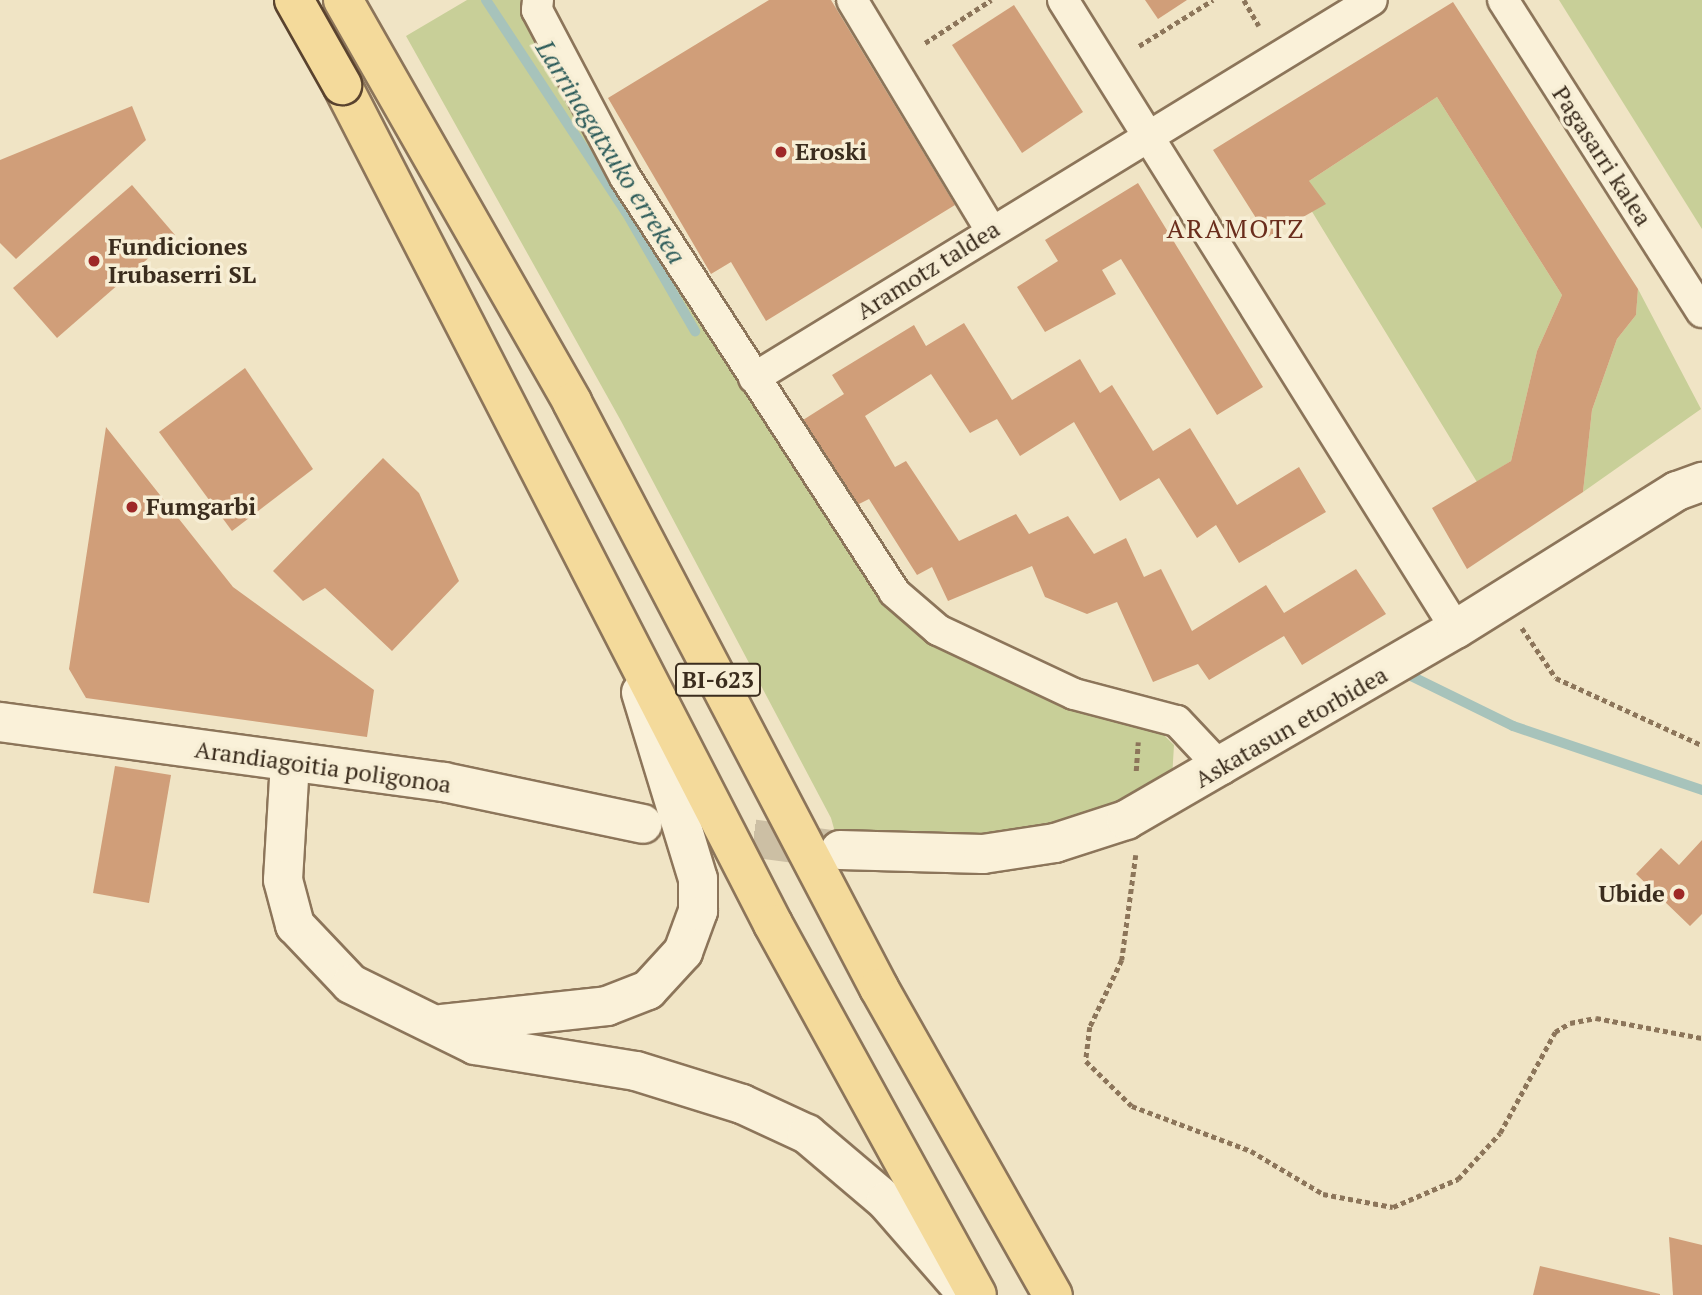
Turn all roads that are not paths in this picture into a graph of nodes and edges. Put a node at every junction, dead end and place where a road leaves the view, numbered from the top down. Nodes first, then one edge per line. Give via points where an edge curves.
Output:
1 (294, 0) edge
2 (344, 0) edge
3 (538, 0) edge
4 (852, 0) edge
5 (1063, 0) edge
6 (1372, 0) edge
7 (1503, 0) edge
8 (1148, 135) junction
9 (991, 230) junction
10 (1702, 312) edge
11 (754, 378) junction
12 (1702, 482) edge
13 (618, 620) junction
14 (1471, 620) junction
15 (0, 722) edge
16 (290, 762) junction
17 (1222, 769) junction
18 (643, 824) dead end
19 (840, 850) tunnel mouth
20 (442, 1024) junction
21 (968, 1295) edge
22 (977, 1295) edge
23 (1053, 1295) edge

1 - 13 main road, BI-623, bridge
2 - 23 main road, BI-623 via 572,402 878,988
3 - 11 street via 537,10 625,177
4 - 9 street
5 - 8 street
6 - 8 street, Aramotz taldea
7 - 10 street, Pagasarri kalea
8 - 9 street, Aramotz taldea
8 - 14 street
9 - 11 street, Aramotz taldea
11 - 17 street via 894,592 929,623 1074,694 1177,722
12 - 14 street, Askatasun etorbidea via 1677,491
13 - 20 street via 694,853 698,911 683,952 648,990 607,1006
13 - 22 main road, BI-623 via 794,964
14 - 17 street, Askatasun etorbidea
15 - 16 street, Arandiagoitia poligonoa
16 - 18 street, Arandiagoitia poligonoa via 444,782
16 - 20 street via 283,880 295,925 351,984 400,1012
17 - 19 street, Askatasun etorbidea via 1126,820 1055,843 984,854
20 - 21 street via 475,1045 517,1056 636,1071 693,1086 807,1134 886,1201

